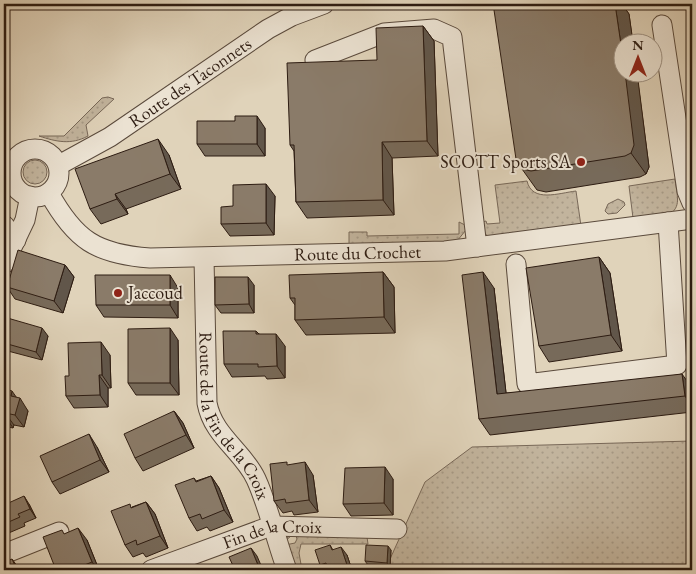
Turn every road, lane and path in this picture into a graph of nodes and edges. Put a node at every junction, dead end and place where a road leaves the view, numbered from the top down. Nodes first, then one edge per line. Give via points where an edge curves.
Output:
1 (324, 4) edge
2 (662, 25) dead end
3 (315, 60) edge
4 (9, 160) edge
5 (58, 165) junction
6 (8, 181) edge
7 (40, 195) junction
8 (692, 203) edge
9 (692, 219) edge
10 (668, 222) junction
11 (4, 225) edge
12 (16, 240) junction
13 (477, 247) junction
14 (204, 258) junction
15 (4, 264) edge
16 (516, 264) dead end
17 (272, 526) junction
18 (398, 529) dead end
19 (59, 532) edge
20 (4, 554) edge
21 (151, 570) edge
22 (287, 570) edge

1 - 5 street, Route des Taconnets via 268,29 110,138
2 - 8 street via 687,191
3 - 13 street via 384,33 434,28 452,37
4 - 5 street via 22,152 38,149 52,155
4 - 6 street
5 - 7 street via 58,182
6 - 7 street via 23,194
7 - 12 street
7 - 14 street, Route du Crochet via 68,225 106,252 150,258
9 - 10 street, Route du Crochet
10 - 13 street, Route du Crochet
10 - 16 street via 676,365 527,384
11 - 12 street
12 - 15 street
13 - 14 street, Route du Crochet via 445,251
14 - 17 street, Route de la Fin de la Croix via 209,416 251,470
17 - 18 street, Fin de la Croix
17 - 21 street, Fin de la Croix
17 - 22 street, Route de la Fin de la Croix
19 - 20 street

